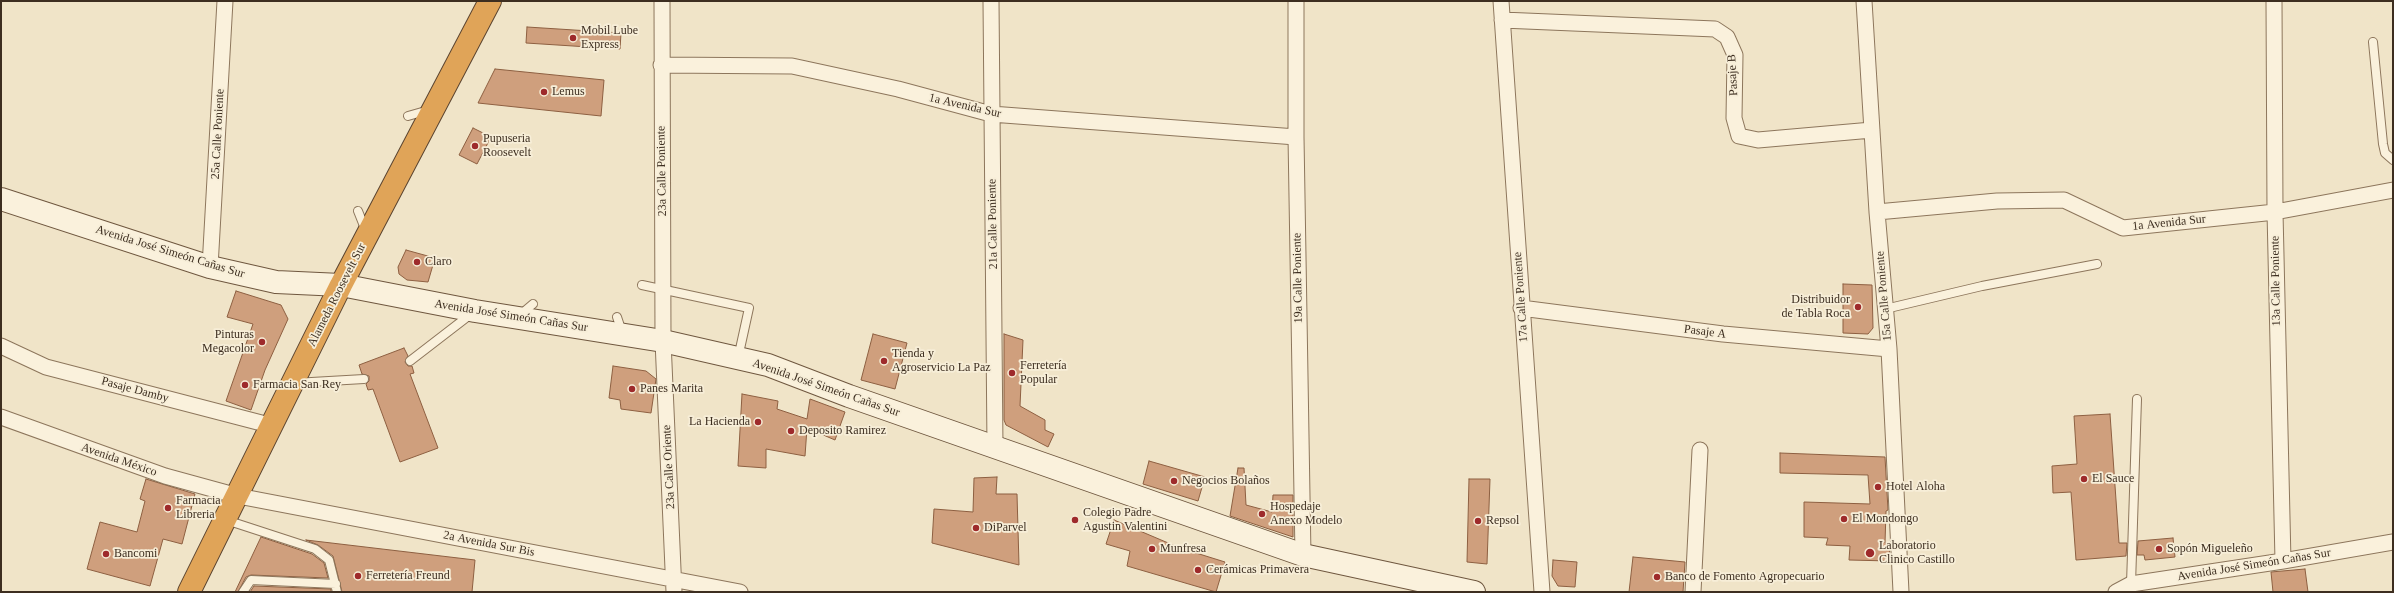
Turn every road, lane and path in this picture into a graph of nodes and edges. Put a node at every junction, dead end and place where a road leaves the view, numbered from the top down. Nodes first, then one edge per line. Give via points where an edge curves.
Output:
1 (225, 1) edge
2 (490, 1) edge
3 (662, 1) edge
4 (991, 1) edge
5 (1296, 1) edge
6 (1501, 1) edge
7 (1864, 1) edge
8 (2274, 1) edge
9 (1502, 20) junction
10 (2373, 42) dead end
11 (660, 65) junction
12 (434, 108) junction
13 (991, 114) junction
14 (408, 116) dead end
15 (1872, 130) junction
16 (1296, 137) junction
17 (2393, 160) edge
18 (2393, 190) edge
19 (1, 200) edge
20 (358, 211) dead end
21 (1876, 212) junction
22 (2275, 212) junction
23 (367, 235) junction
24 (2097, 264) dead end
25 (210, 267) junction
26 (341, 285) junction
27 (642, 285) dead end
28 (663, 289) junction
29 (533, 304) dead end
30 (1521, 308) junction
31 (1885, 309) junction
32 (475, 311) junction
33 (516, 318) junction
34 (663, 341) junction
35 (1, 346) edge
36 (1889, 349) junction
37 (738, 358) junction
38 (410, 361) dead end
39 (364, 379) dead end
40 (294, 383) junction
41 (2137, 399) dead end
42 (1, 417) edge
43 (273, 426) junction
44 (996, 447) junction
45 (1700, 450) dead end
46 (238, 496) junction
47 (226, 520) junction
48 (2393, 542) edge
49 (1302, 556) junction
50 (2283, 561) junction
51 (2131, 584) junction
52 (674, 585) edge
53 (336, 588) edge
54 (189, 592) edge
55 (244, 592) edge
56 (740, 592) edge
57 (1474, 592) edge
58 (1542, 592) edge
59 (1692, 592) edge
60 (1901, 592) edge
61 (2116, 592) edge

1 - 25 street, 25a Calle Poniente
2 - 12 highway, Alameda Roosevelt Sur
3 - 11 street, 23a Calle Poniente
4 - 13 street, 21a Calle Poniente
5 - 16 street, 19a Calle Poniente
6 - 9 street, 17a Calle Poniente
7 - 15 street, 15a Calle Poniente
8 - 22 street, 13a Calle Poniente
9 - 15 street, Pasaje B via 1715,29 1727,37 1735,56 1734,118 1739,136 1758,140
9 - 30 street, 17a Calle Poniente
10 - 17 lane via 2382,144 2385,153
11 - 13 street, 1a Avenida Sur via 792,66 898,89
11 - 28 street, 23a Calle Poniente
12 - 14 lane
12 - 23 highway, Alameda Roosevelt Sur
13 - 16 street, 1a Avenida Sur
13 - 44 street, 21a Calle Poniente
15 - 21 street, 15a Calle Poniente
16 - 49 street, 19a Calle Poniente
18 - 22 street, 1a Avenida Sur
19 - 25 main road, Avenida José Simeón Cañas Sur
20 - 23 lane
21 - 22 street, 1a Avenida Sur via 1997,201 2064,200 2123,228
21 - 31 street, 15a Calle Poniente
22 - 50 street, 13a Calle Poniente
23 - 26 highway, Alameda Roosevelt Sur
24 - 31 lane via 1982,286
25 - 26 main road, Avenida José Simeón Cañas Sur via 276,282
26 - 32 main road, Avenida José Simeón Cañas Sur
26 - 40 highway, Alameda Roosevelt Sur
27 - 28 lane
28 - 34 street, 23a Calle Poniente
28 - 37 lane via 749,308
29 - 33 lane
30 - 36 street, Pasaje A via 1723,334
30 - 58 street, 17a Calle Poniente
31 - 36 street, 15a Calle Poniente
32 - 33 main road, Avenida José Simeón Cañas Sur
32 - 38 lane
33 - 34 main road, Avenida José Simeón Cañas Sur via 620,326
34 - 37 main road, Avenida José Simeón Cañas Sur
34 - 52 street, 23a Calle Oriente
35 - 43 street, Pasaje Damby via 46,367
36 - 60 street, 15a Calle Poniente
37 - 44 main road, Avenida José Simeón Cañas Sur via 768,366
39 - 40 lane
40 - 43 highway, Alameda Roosevelt Sur
41 - 51 lane
42 - 46 street, Avenida México via 165,476
43 - 46 highway, Alameda Roosevelt Sur
44 - 49 main road, Avenida José Simeón Cañas Sur
45 - 59 street
46 - 47 highway, Alameda Roosevelt Sur
46 - 52 street, 2a Avenida Sur Bis
47 - 53 lane via 315,549 330,560
47 - 54 highway, Alameda Roosevelt Sur
48 - 50 street, Avenida José Simeón Cañas Sur
49 - 57 main road, Avenida José Simeón Cañas Sur
50 - 51 street, Avenida José Simeón Cañas Sur
51 - 61 street, Avenida José Simeón Cañas Sur
52 - 56 street, 2a Avenida Sur Bis
53 - 55 lane via 251,580

